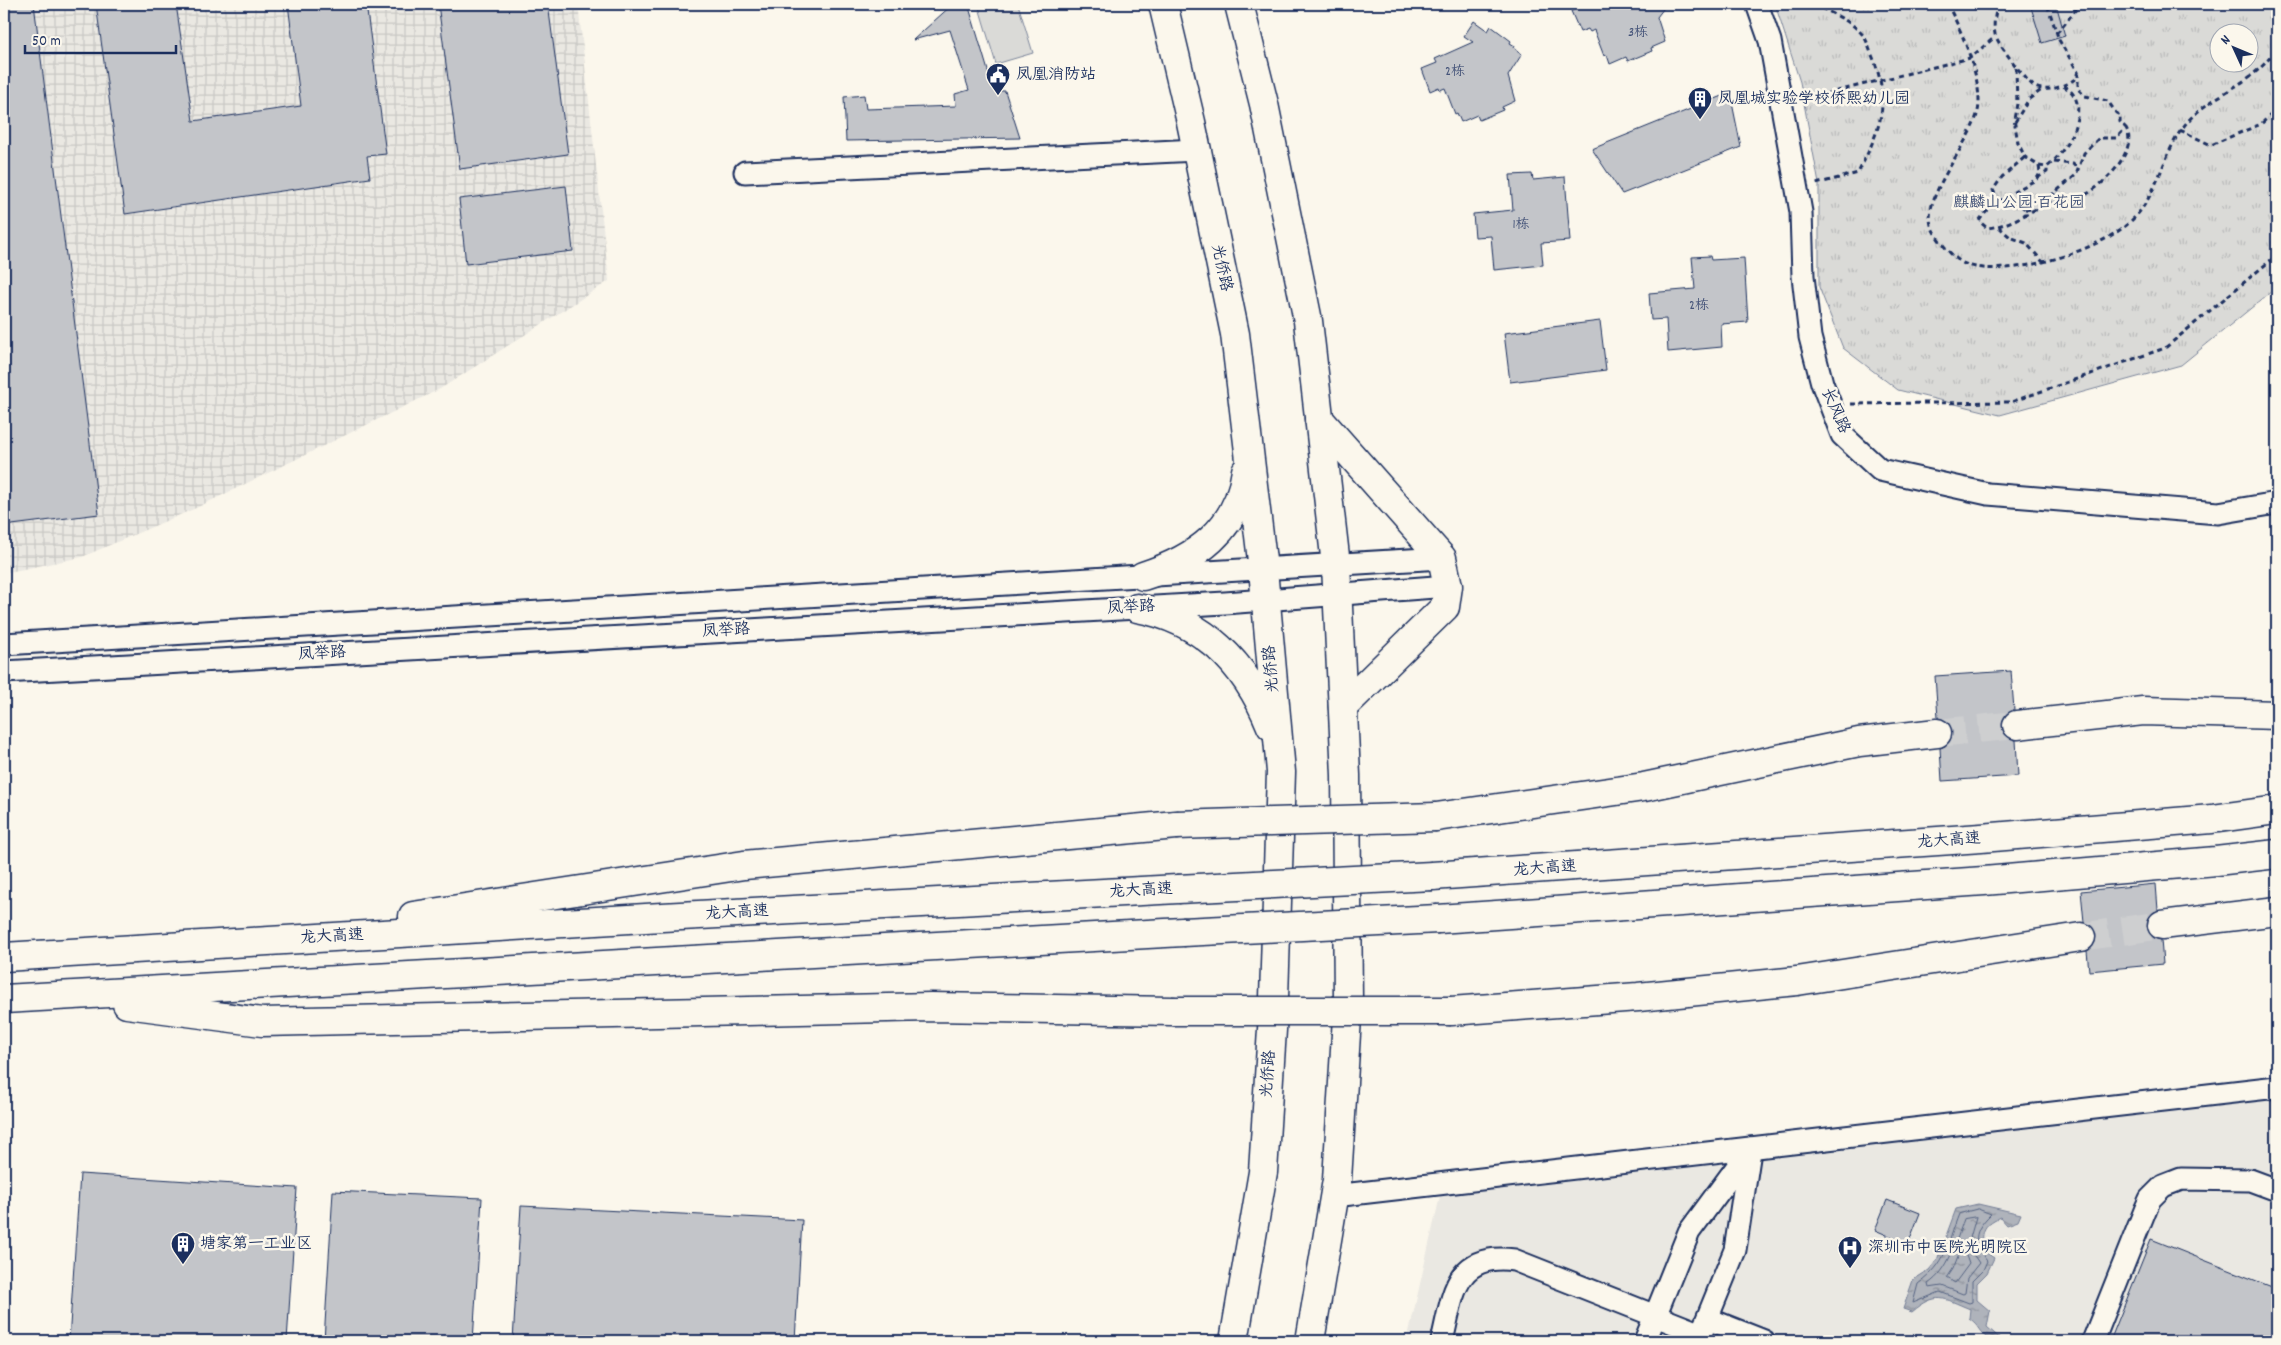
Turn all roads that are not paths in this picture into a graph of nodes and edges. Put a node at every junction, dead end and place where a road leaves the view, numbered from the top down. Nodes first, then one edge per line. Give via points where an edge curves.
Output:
1 (1163, 4) edge
2 (1239, 4) edge
3 (1757, 4) edge
4 (1197, 150) junction
5 (745, 172) dead end
6 (1319, 419) junction
7 (1249, 452) junction
8 (2277, 503) edge
9 (1442, 558) junction
10 (1336, 565) junction
11 (1263, 569) junction
12 (1143, 576) junction
13 (1448, 586) junction
14 (1337, 595) junction
15 (1265, 600) junction
16 (1137, 608) junction
17 (4, 644) edge
18 (4, 672) edge
19 (1343, 707) junction
20 (2277, 715) edge
21 (2017, 724) tunnel mouth
22 (1937, 733) tunnel mouth
23 (1280, 754) junction
24 (2277, 810) edge
25 (2277, 854) edge
26 (2277, 911) edge
27 (2162, 925) tunnel mouth
28 (2081, 937) tunnel mouth
29 (168, 946) junction
30 (4, 956) edge
31 (61, 995) junction
32 (4, 999) edge
33 (2277, 1086) edge
34 (1751, 1148) junction
35 (2277, 1190) edge
36 (1334, 1196) junction
37 (1656, 1316) junction
38 (1702, 1331) edge
39 (1234, 1341) edge
40 (1310, 1341) edge
41 (1442, 1341) edge
42 (1646, 1341) edge
43 (1764, 1341) edge
44 (2093, 1341) edge

1 - 4 main road, 光侨路
2 - 6 main road via 1264,104 1308,321
3 - 8 street, 长风路 via 1770,41 1801,212 1803,276 1810,337 1822,383 1842,435 1880,470 1988,494 2218,513
4 - 5 street
4 - 7 main road, 光侨路 via 1235,334
6 - 9 main road
6 - 10 main road
7 - 11 main road, 光侨路
7 - 12 main road via 1239,499 1221,532 1182,562
9 - 10 street, 凤举路
9 - 13 main road
10 - 11 street, 凤举路
10 - 14 main road
11 - 12 street, 凤举路
11 - 15 main road, 光侨路
12 - 17 street, 凤举路
13 - 14 street, 凤举路
13 - 19 main road via 1445,607
14 - 15 street, 凤举路
14 - 19 main road
15 - 16 street, 凤举路
15 - 23 main road, 光侨路
16 - 18 street, 凤举路
16 - 23 main road via 1192,626 1224,652 1240,670 1266,714
19 - 36 main road via 1348,1001
20 - 21 main road via 2144,711
22 - 29 main road, bridge via 1859,742 1644,787 1436,817 1176,825 744,865 421,915
23 - 39 main road, 光侨路 via 1274,998 1263,1172
24 - 29 main road, 龙大高速, bridge via 1981,838 1432,876
25 - 31 main road, bridge via 1984,881 1438,919
26 - 27 main road
28 - 31 main road, bridge via 1797,981 1451,1011 930,1007 262,1022
29 - 30 main road, 龙大高速
31 - 32 main road
33 - 34 street
34 - 36 street
34 - 37 street via 1689,1232
34 - 38 street via 1735,1250
35 - 44 street via 2250,1180 2181,1179 2163,1186 2150,1199
36 - 40 main road
37 - 38 street
37 - 41 street via 1514,1260 1495,1257 1477,1262 1462,1274 1454,1291
37 - 42 street
38 - 43 street

